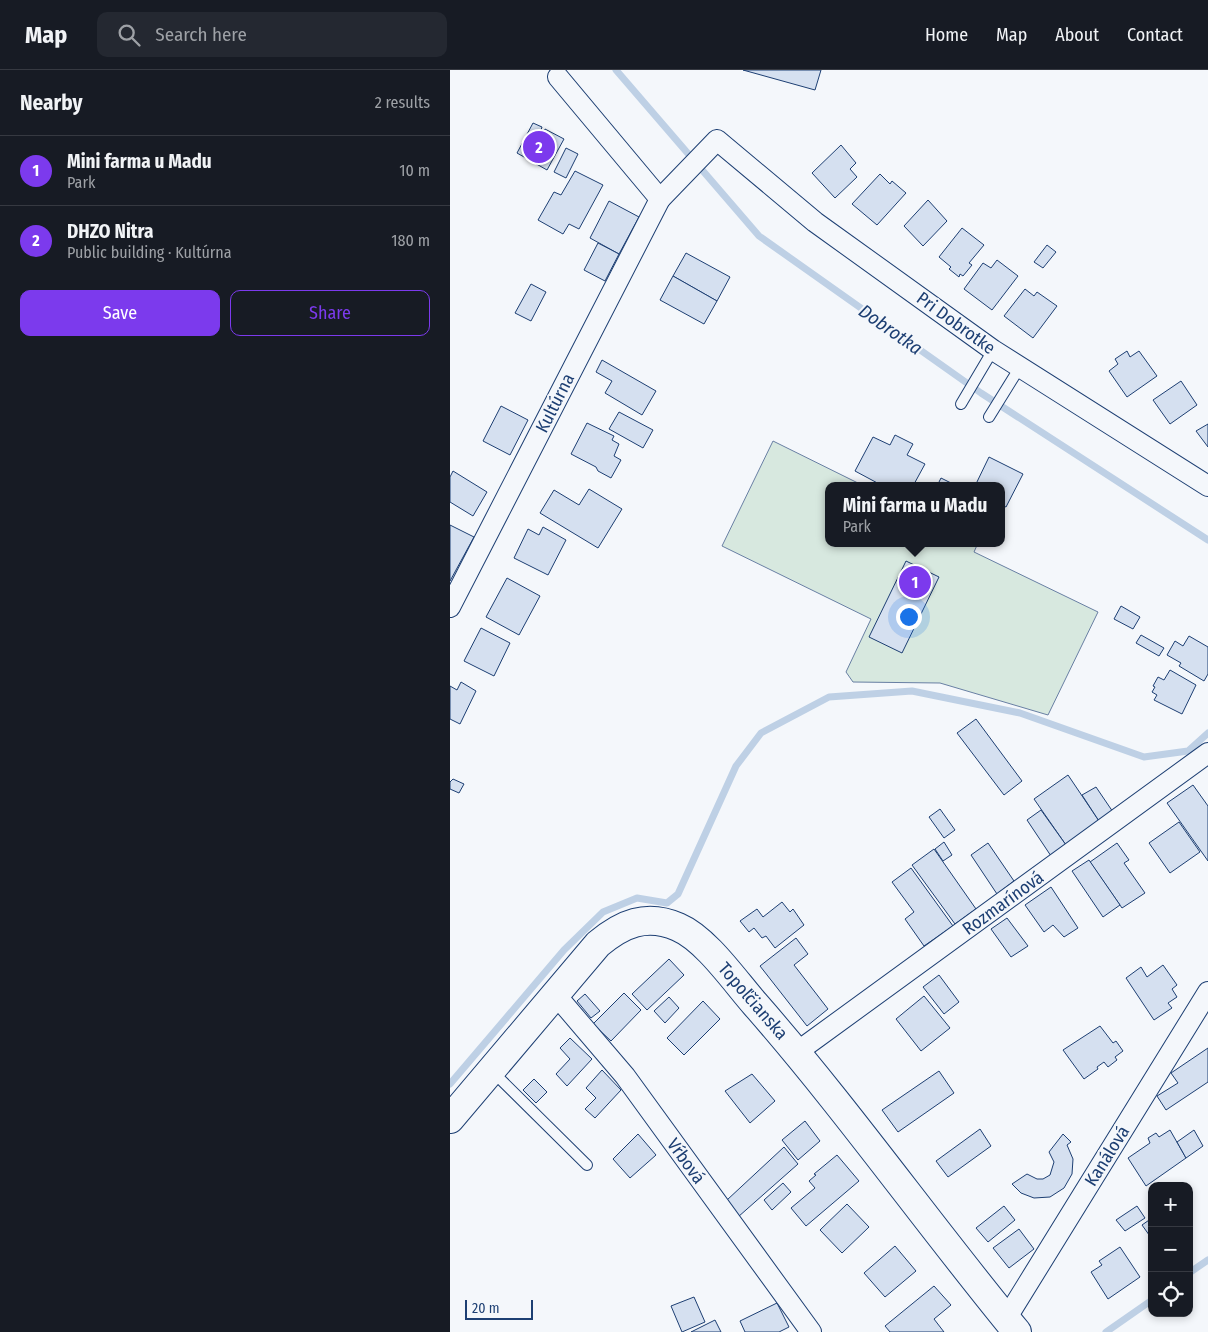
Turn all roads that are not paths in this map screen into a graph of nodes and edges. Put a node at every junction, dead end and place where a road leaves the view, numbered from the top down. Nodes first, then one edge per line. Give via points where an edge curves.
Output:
1 (558, 77) dead end
2 (716, 140) joint
3 (660, 199) junction
4 (993, 350) junction
5 (1020, 367) junction
6 (961, 404) dead end
7 (989, 417) dead end
8 (1208, 486) edge
9 (450, 607) edge
10 (1208, 754) edge
11 (1208, 992) edge
12 (555, 994) junction
13 (797, 1052) junction
14 (492, 1070) junction
15 (450, 1119) edge
16 (587, 1166) dead end
17 (1012, 1326) edge
18 (811, 1332) edge

1 - 3 street
2 - 3 street, Kultúrna
2 - 4 street, Pri Dobrotke via 815,222
3 - 9 street, Kultúrna
4 - 5 street, Pri Dobrotke
4 - 6 lane
5 - 7 lane
5 - 8 street, Pri Dobrotke
10 - 13 street, Rozmarínová
11 - 17 street, Kanálová
12 - 13 street, Topoľčianska via 598,944 615,930 643,921 676,926 694,936
12 - 14 street, Topoľčianska
12 - 18 street, Vŕbová via 625,1076
13 - 17 street, Topoľčianska
14 - 15 street, Topoľčianska
14 - 16 lane

